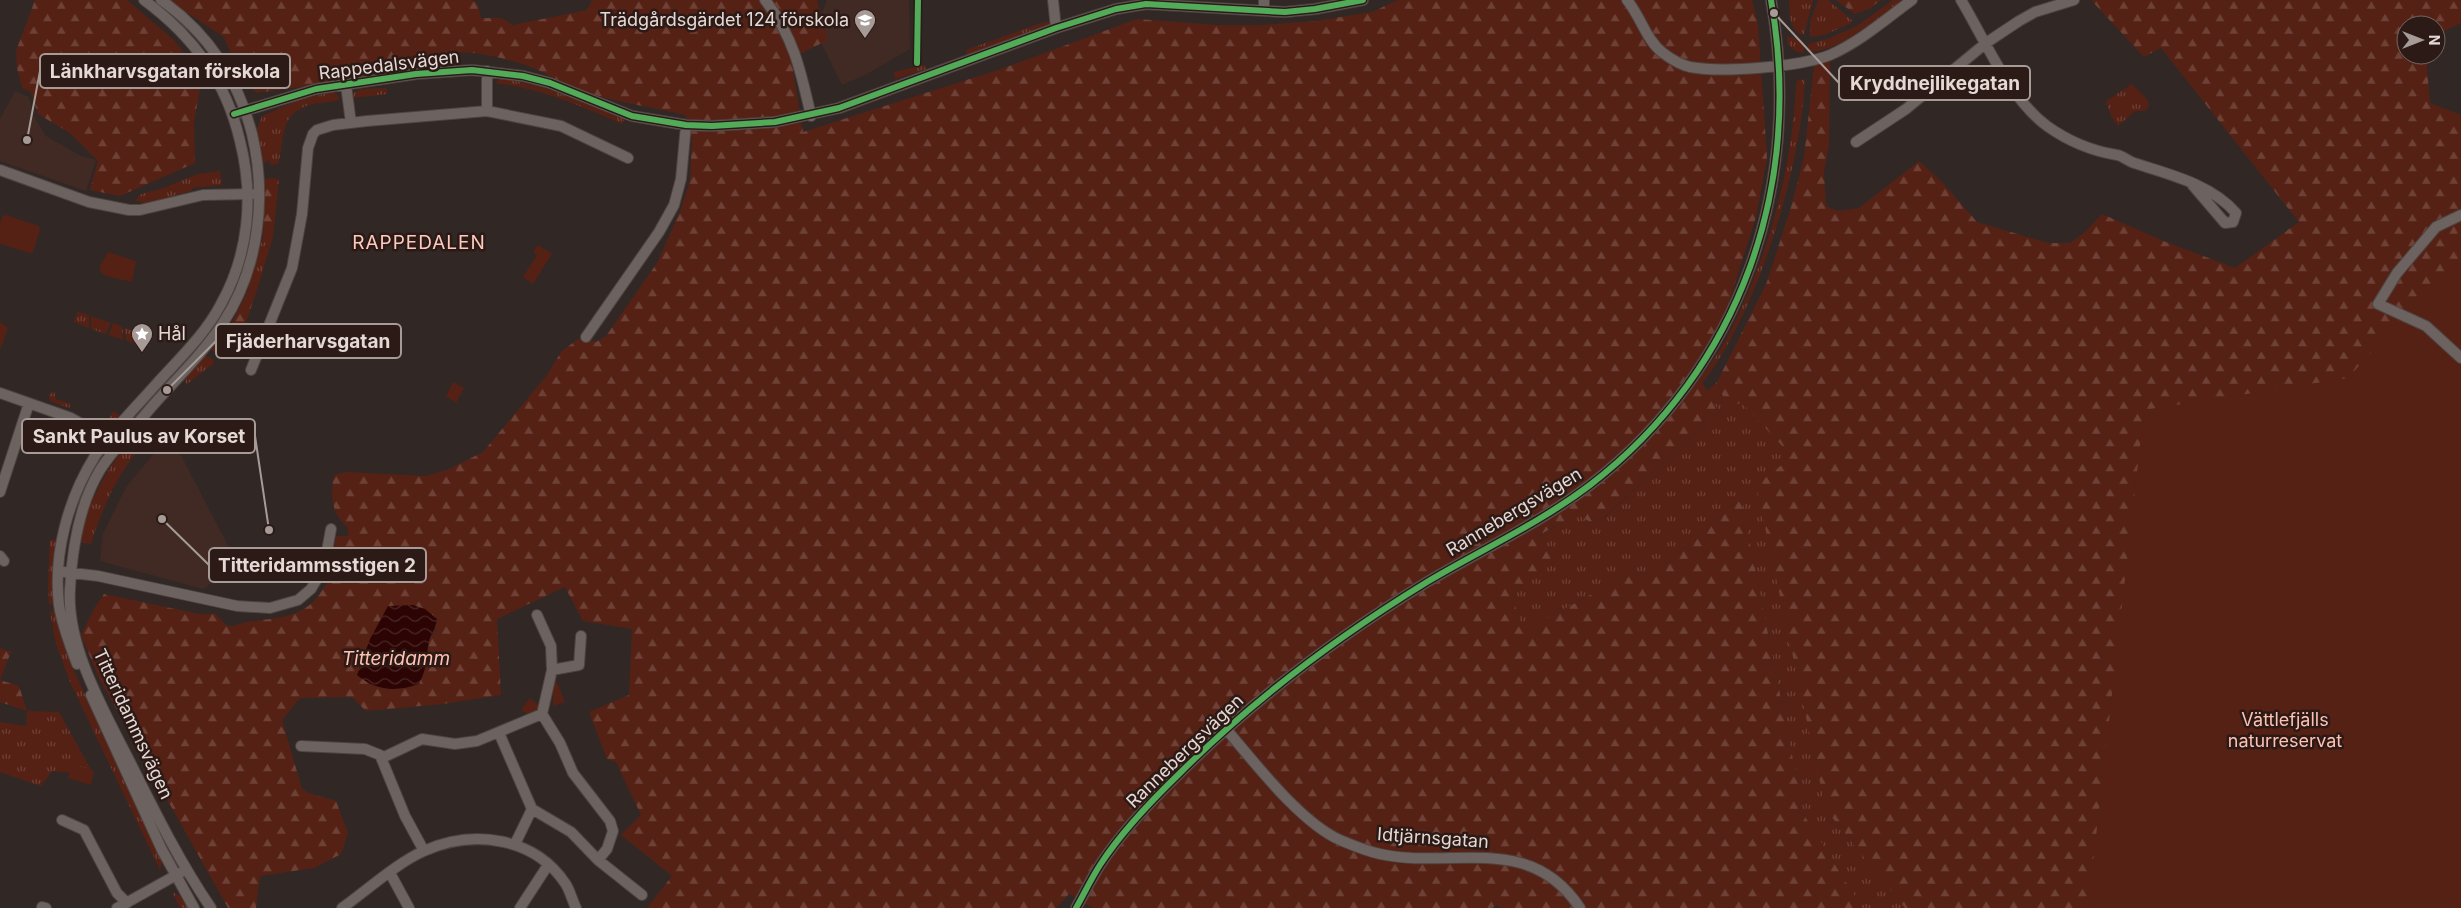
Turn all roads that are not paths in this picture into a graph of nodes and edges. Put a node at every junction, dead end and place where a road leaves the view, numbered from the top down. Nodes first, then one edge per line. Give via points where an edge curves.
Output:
1 (144, 0) edge
2 (162, 0) edge
3 (766, 0) edge
4 (1053, 0) edge
5 (1363, 0) edge
6 (1627, 0) edge
7 (1772, 0) edge
8 (1912, 0) edge
9 (1961, 0) edge
10 (2074, 0) edge
11 (1264, 5) edge
12 (1056, 28) junction
13 (1986, 43) junction
14 (1779, 64) junction
15 (487, 71) junction
16 (346, 85) junction
17 (245, 110) junction
18 (487, 111) junction
19 (234, 114) junction
20 (811, 116) junction
21 (351, 123) junction
22 (686, 126) junction
23 (1856, 142) dead end
24 (628, 158) dead end
25 (0, 170) edge
26 (2190, 182) junction
27 (260, 193) junction
28 (247, 194) junction
29 (2461, 215) edge
30 (586, 336) dead end
31 (2461, 358) edge
32 (251, 370) dead end
33 (0, 393) edge
34 (29, 403) junction
35 (106, 442) junction
36 (116, 449) junction
37 (0, 492) edge
38 (332, 530) dead end
39 (58, 572) junction
40 (71, 572) junction
41 (537, 615) dead end
42 (581, 636) dead end
43 (552, 670) junction
44 (542, 714) junction
45 (1226, 729) junction
46 (499, 733) junction
47 (301, 746) dead end
48 (382, 758) junction
49 (532, 809) junction
50 (62, 820) dead end
51 (515, 844) junction
52 (424, 851) junction
53 (598, 860) junction
54 (548, 865) junction
55 (187, 869) junction
56 (390, 873) junction
57 (175, 876) junction
58 (642, 894) dead end
59 (130, 904) edge
60 (117, 908) edge
61 (194, 908) edge
62 (211, 908) edge
63 (342, 908) edge
64 (409, 908) edge
65 (520, 908) edge
66 (576, 908) edge
67 (1076, 908) edge
68 (1580, 908) edge

1 - 19 street, Titteridammsvägen via 170,20 200,54
2 - 17 street, Titteridammsvägen via 187,19 213,49
3 - 20 street via 793,45
4 - 12 street
5 - 11 street, Rappedalsvägen via 1315,9
6 - 14 street via 1662,52 1688,66 1740,68
7 - 14 street, Rannebergsvägen
8 - 14 street via 1829,55
9 - 13 street
10 - 13 street via 2035,12
11 - 12 street, Rappedalsvägen via 1146,4 1116,9
12 - 20 street, Rappedalsvägen via 872,97
13 - 23 street via 1906,109
13 - 26 street via 2014,89 2046,125 2085,147 2119,155
14 - 45 street, Rannebergsvägen via 1781,118 1778,154 1759,243 1727,323 1698,371 1670,408 1642,439 1589,486 1344,636
15 - 16 street, Rappedalsvägen via 439,72
15 - 18 street
15 - 22 street, Rappedalsvägen via 550,83 632,116
16 - 17 street, Rappedalsvägen via 295,93
16 - 21 street, Rappedalsvägen
17 - 19 street, Rappedalsvägen
17 - 27 street, Titteridammsvägen via 255,149
18 - 21 street
18 - 24 street via 561,126
19 - 28 street, Titteridammsvägen via 244,154
20 - 22 street, Rappedalsvägen via 750,124
21 - 32 street via 321,128 310,141 292,268
22 - 30 street via 681,180 674,205 659,232
25 - 28 street via 89,202 129,210 203,195
26 - 26 street via 2225,223 2232,222 2237,216 2233,209
27 - 28 street
27 - 36 street, Titteridammsvägen via 255,240 240,292 231,310 204,348
28 - 35 street, Titteridammsvägen via 247,222 242,249 221,305 190,346
29 - 31 street via 2436,227 2398,273 2378,304 2426,326
33 - 34 street
34 - 35 street via 71,418
34 - 37 street
35 - 36 street
35 - 39 street, Titteridammsvägen via 77,490 67,517
36 - 40 street, Titteridammsvägen via 88,493
38 - 40 street via 324,567 311,589 298,600 270,608 237,606
39 - 40 street
39 - 57 street, Titteridammsvägen via 61,613 80,670
40 - 55 street, Titteridammsvägen via 70,606 88,674
41 - 43 street via 551,646
42 - 43 street via 579,665
43 - 44 street
44 - 46 street
44 - 53 street via 560,743 572,772 610,821 613,830 607,849
45 - 67 street, Rannebergsvägen via 1132,823 1101,864
45 - 68 street, Idtjärnsgatan via 1295,807 1319,829 1339,840 1380,854 1516,860 1538,870 1561,887
46 - 48 street via 455,744 422,739
46 - 49 street
47 - 48 street via 365,749
48 - 52 street via 405,816
49 - 51 street
49 - 53 street via 571,832
50 - 59 street via 84,830 118,893
51 - 52 street via 472,840 451,842
51 - 54 street via 540,856
52 - 56 street
53 - 58 street
54 - 65 street
54 - 66 street via 565,884
55 - 57 street
55 - 62 street, Titteridammsvägen
56 - 63 street
56 - 64 street
57 - 59 street
57 - 61 street, Titteridammsvägen
59 - 60 street

